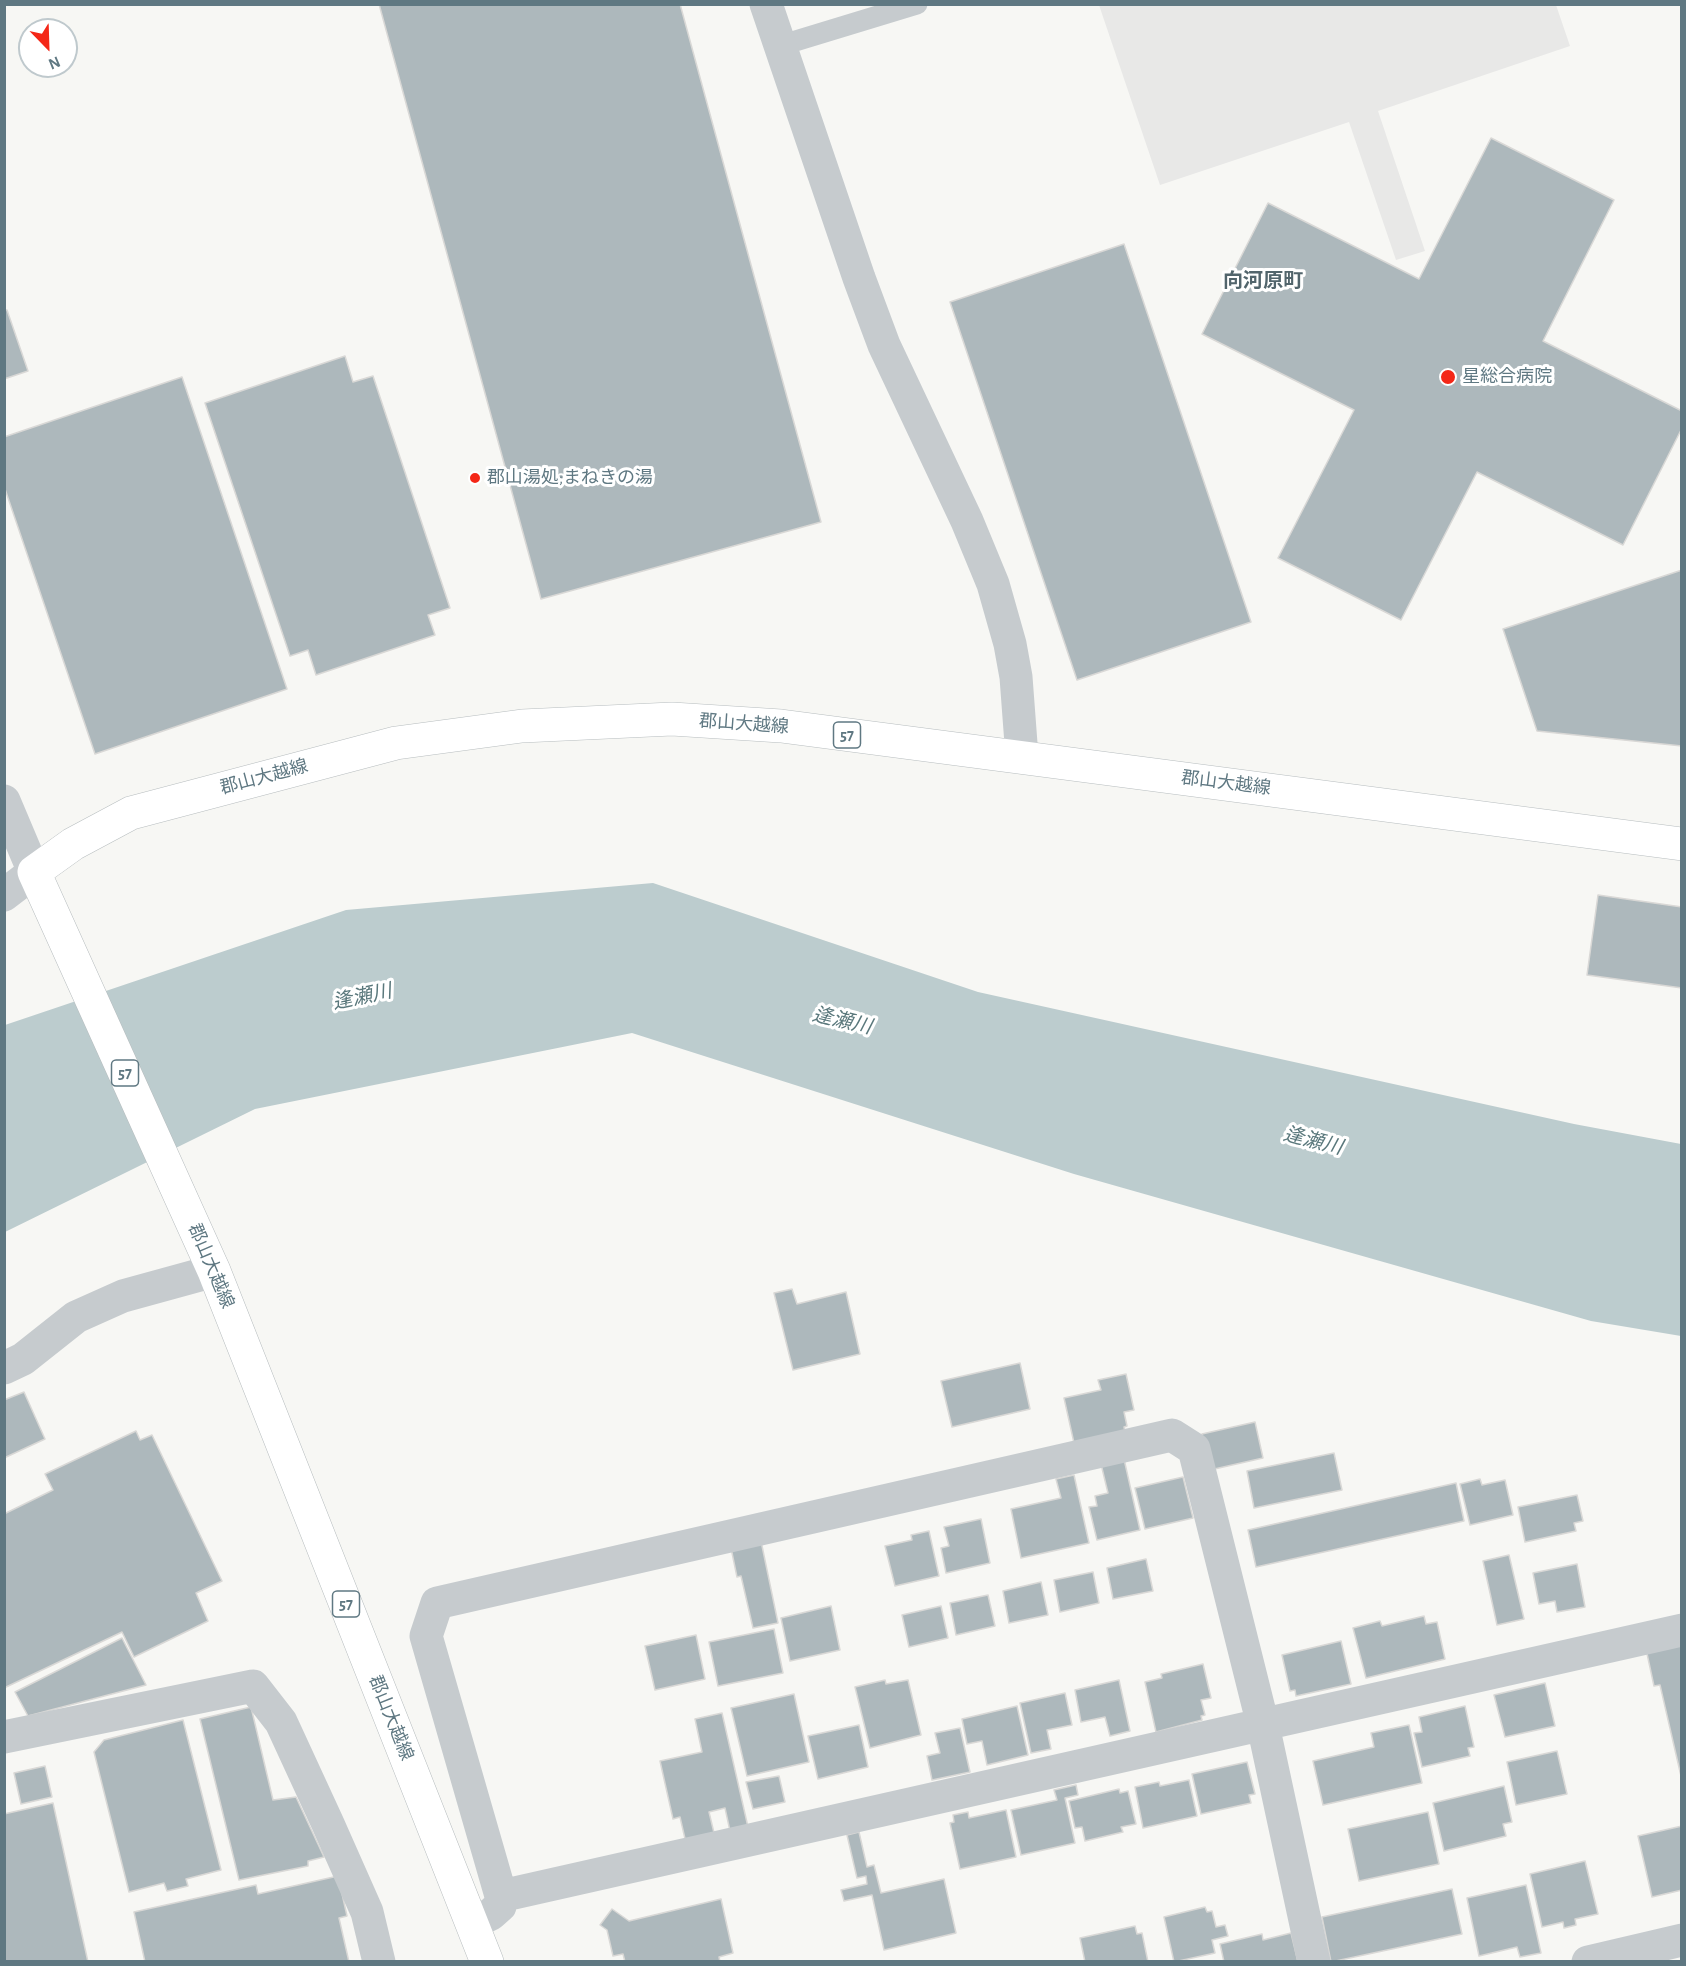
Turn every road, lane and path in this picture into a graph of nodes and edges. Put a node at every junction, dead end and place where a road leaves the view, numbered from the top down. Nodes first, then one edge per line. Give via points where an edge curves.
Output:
1 (766, 4) edge
2 (917, 4) edge
3 (779, 45) junction
4 (1022, 757) junction
5 (4, 801) edge
6 (1682, 844) edge
7 (40, 886) junction
8 (4, 895) edge
9 (209, 1259) junction
10 (11, 1360) edge
11 (1682, 1629) edge
12 (1263, 1725) junction
13 (4, 1737) edge
14 (501, 1896) junction
15 (473, 1923) junction
16 (1682, 1940) edge
17 (379, 1962) edge
18 (487, 1962) edge
19 (1314, 1962) edge
20 (1588, 1962) edge

1 - 3 street
2 - 3 lane
3 - 4 street via 884,345 993,584 1016,677
4 - 6 main road, 郡山大越線 / 57
4 - 7 main road, 郡山大越線 / 57 via 759,725 672,719 522,726 396,743 131,813 73,844
5 - 7 street
7 - 8 street
7 - 9 main road, 郡山大越線 / 57
9 - 10 street via 76,1317
9 - 15 main road, 郡山大越線 / 57
11 - 12 street
12 - 14 street
12 - 14 street via 1194,1449 1172,1435 437,1603 426,1636
12 - 19 street
13 - 17 street via 253,1686 281,1722 323,1814 367,1912
14 - 15 street via 500,1906
15 - 18 main road, 郡山大越線 / 57
16 - 20 street

